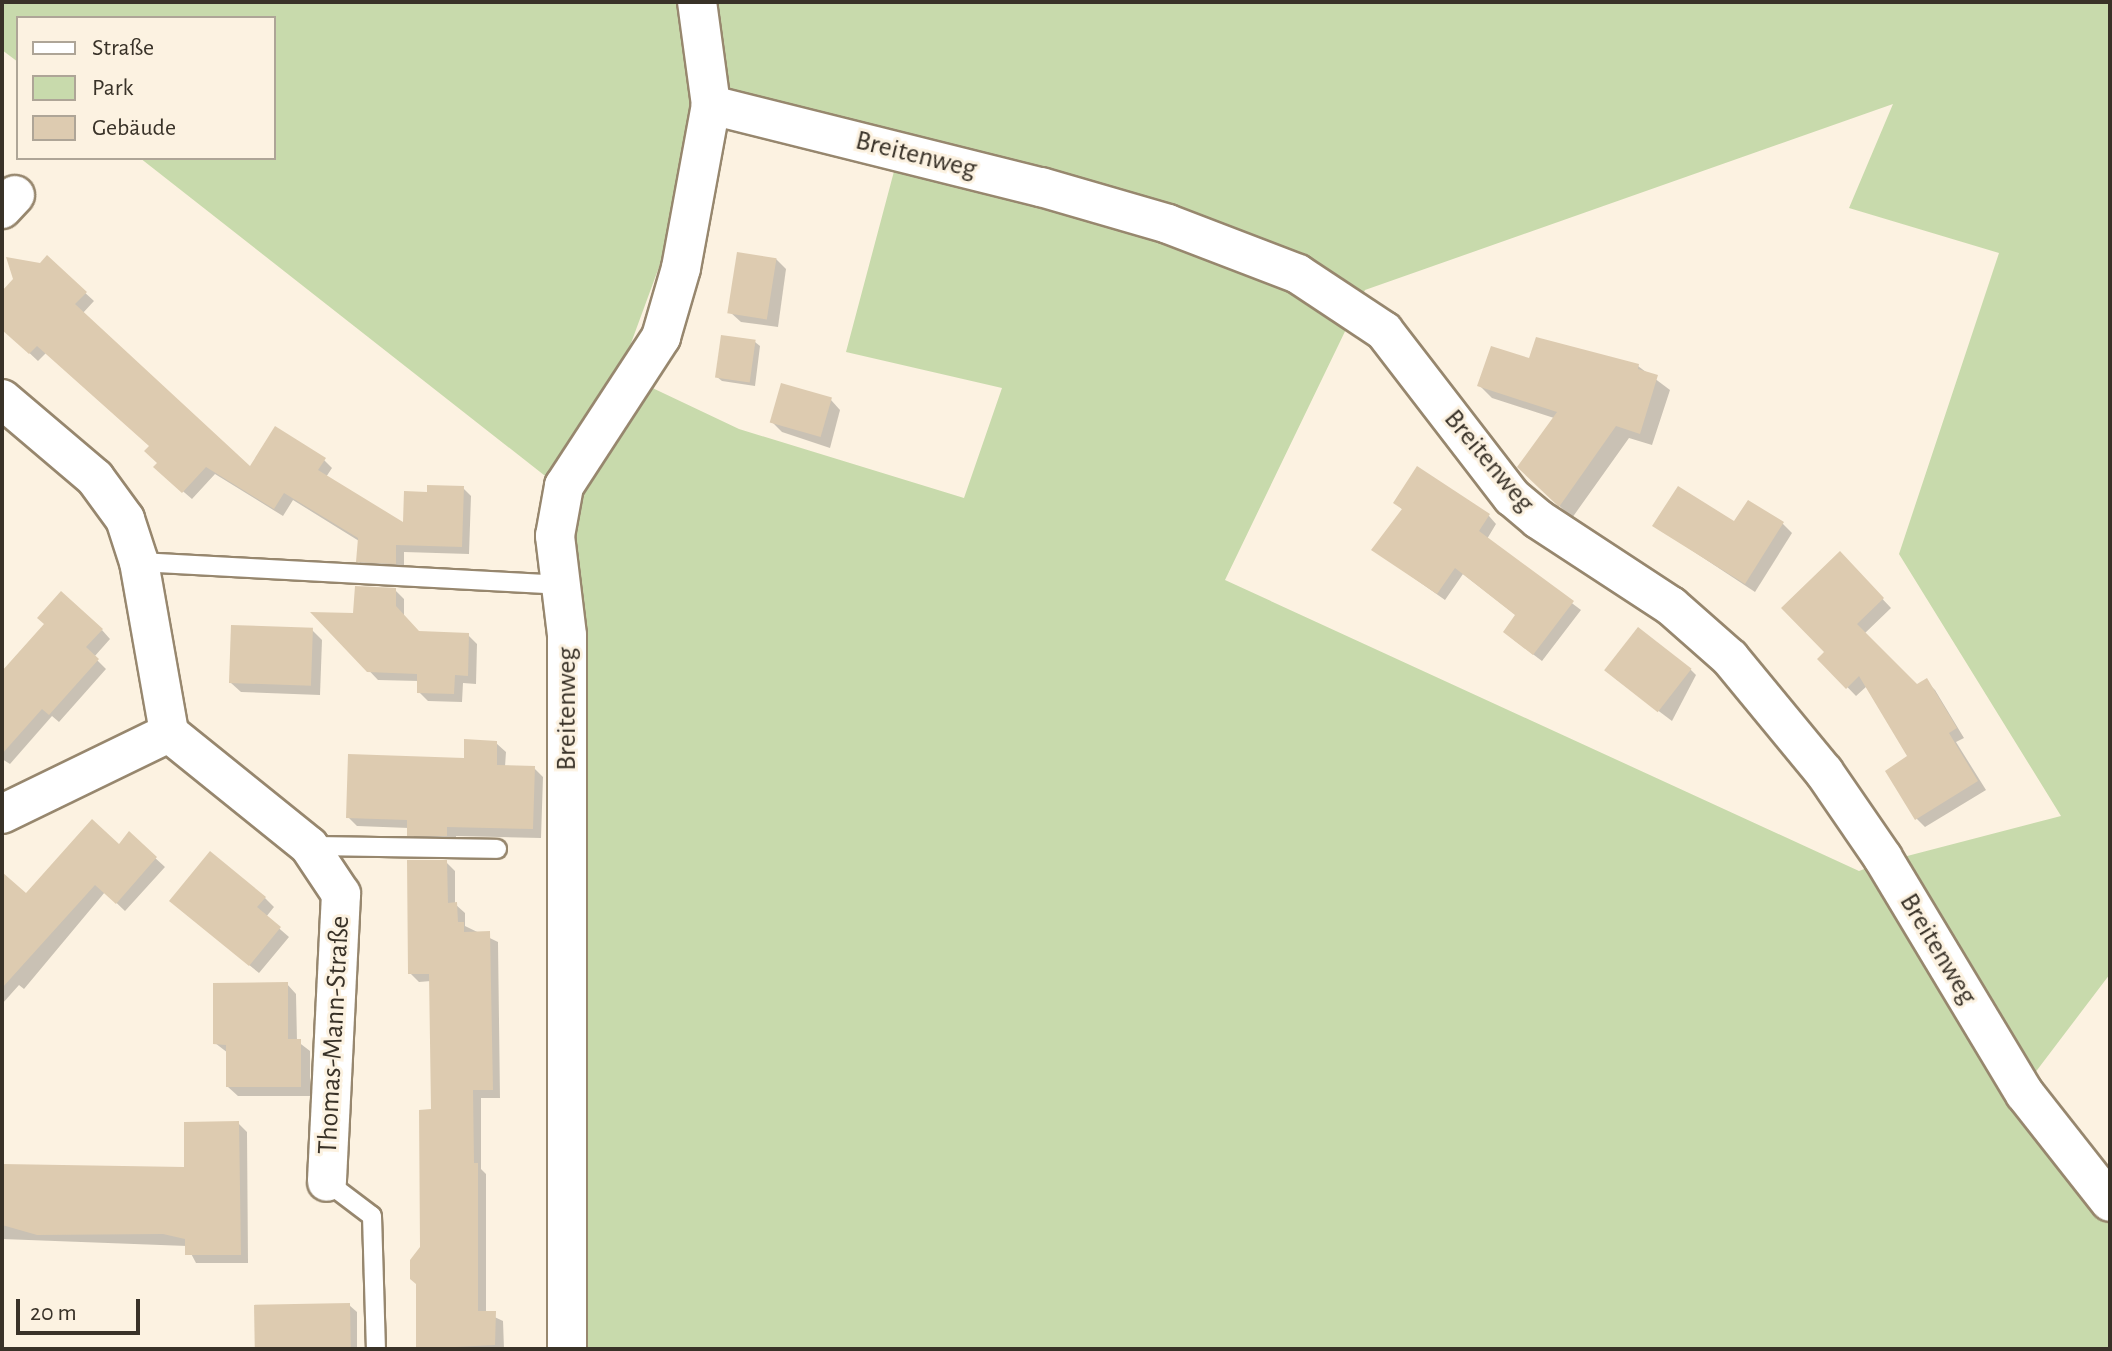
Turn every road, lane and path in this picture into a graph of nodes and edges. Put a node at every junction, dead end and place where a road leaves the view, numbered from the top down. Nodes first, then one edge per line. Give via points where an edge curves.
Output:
1 (697, 2) edge
2 (711, 105) junction
3 (2, 399) edge
4 (139, 562) junction
5 (559, 585) junction
6 (169, 733) junction
7 (2, 814) edge
8 (309, 846) junction
9 (497, 849) dead end
10 (327, 1182) joint
11 (2110, 1202) edge
12 (376, 1349) edge
13 (567, 1349) edge

1 - 2 street, Breitenweg
2 - 5 street, Breitenweg via 681,268 661,337 564,486 555,536
2 - 11 street, Breitenweg via 1168,224 1298,274 1384,331 1512,497 1671,606 1730,658 1824,772 1883,858 2025,1094
3 - 4 street via 95,478 125,519
4 - 5 lane
4 - 6 street
5 - 13 street, Breitenweg via 567,635
6 - 7 street
6 - 8 street, Thomas-Mann-Straße
8 - 9 lane
8 - 10 street, Thomas-Mann-Straße via 341,894
10 - 12 lane via 372,1216

